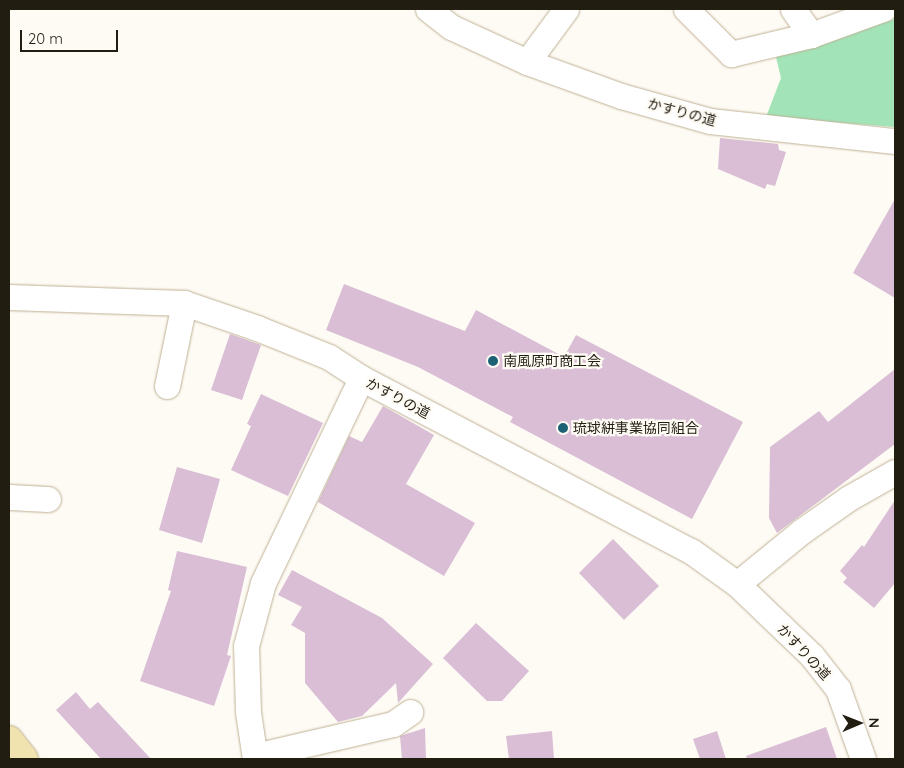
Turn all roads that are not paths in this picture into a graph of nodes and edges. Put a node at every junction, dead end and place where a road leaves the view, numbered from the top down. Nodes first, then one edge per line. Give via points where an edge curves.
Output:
1 (428, 9) edge
2 (566, 9) edge
3 (686, 9) edge
4 (793, 9) edge
5 (883, 9) edge
6 (811, 34) junction
7 (528, 62) junction
8 (895, 141) edge
9 (9, 297) edge
10 (184, 303) junction
11 (361, 378) junction
12 (167, 386) dead end
13 (895, 472) edge
14 (9, 497) edge
15 (48, 500) dead end
16 (737, 584) junction
17 (410, 712) dead end
18 (9, 740) edge
19 (255, 758) edge
20 (24, 759) edge
21 (863, 759) edge

1 - 7 street, かすりの道 via 451,27
2 - 7 street
3 - 6 street via 731,54
4 - 6 street
5 - 6 street
7 - 8 street, かすりの道 via 621,96 710,122
9 - 10 street
10 - 11 street via 329,357
10 - 12 street
11 - 16 street, かすりの道 via 691,551
11 - 19 street, かすりの道 via 263,583 246,646 248,712
13 - 16 street via 849,498 802,531
14 - 15 street
16 - 21 street, かすりの道 via 812,656 838,689
17 - 19 street via 393,724
18 - 20 main road

